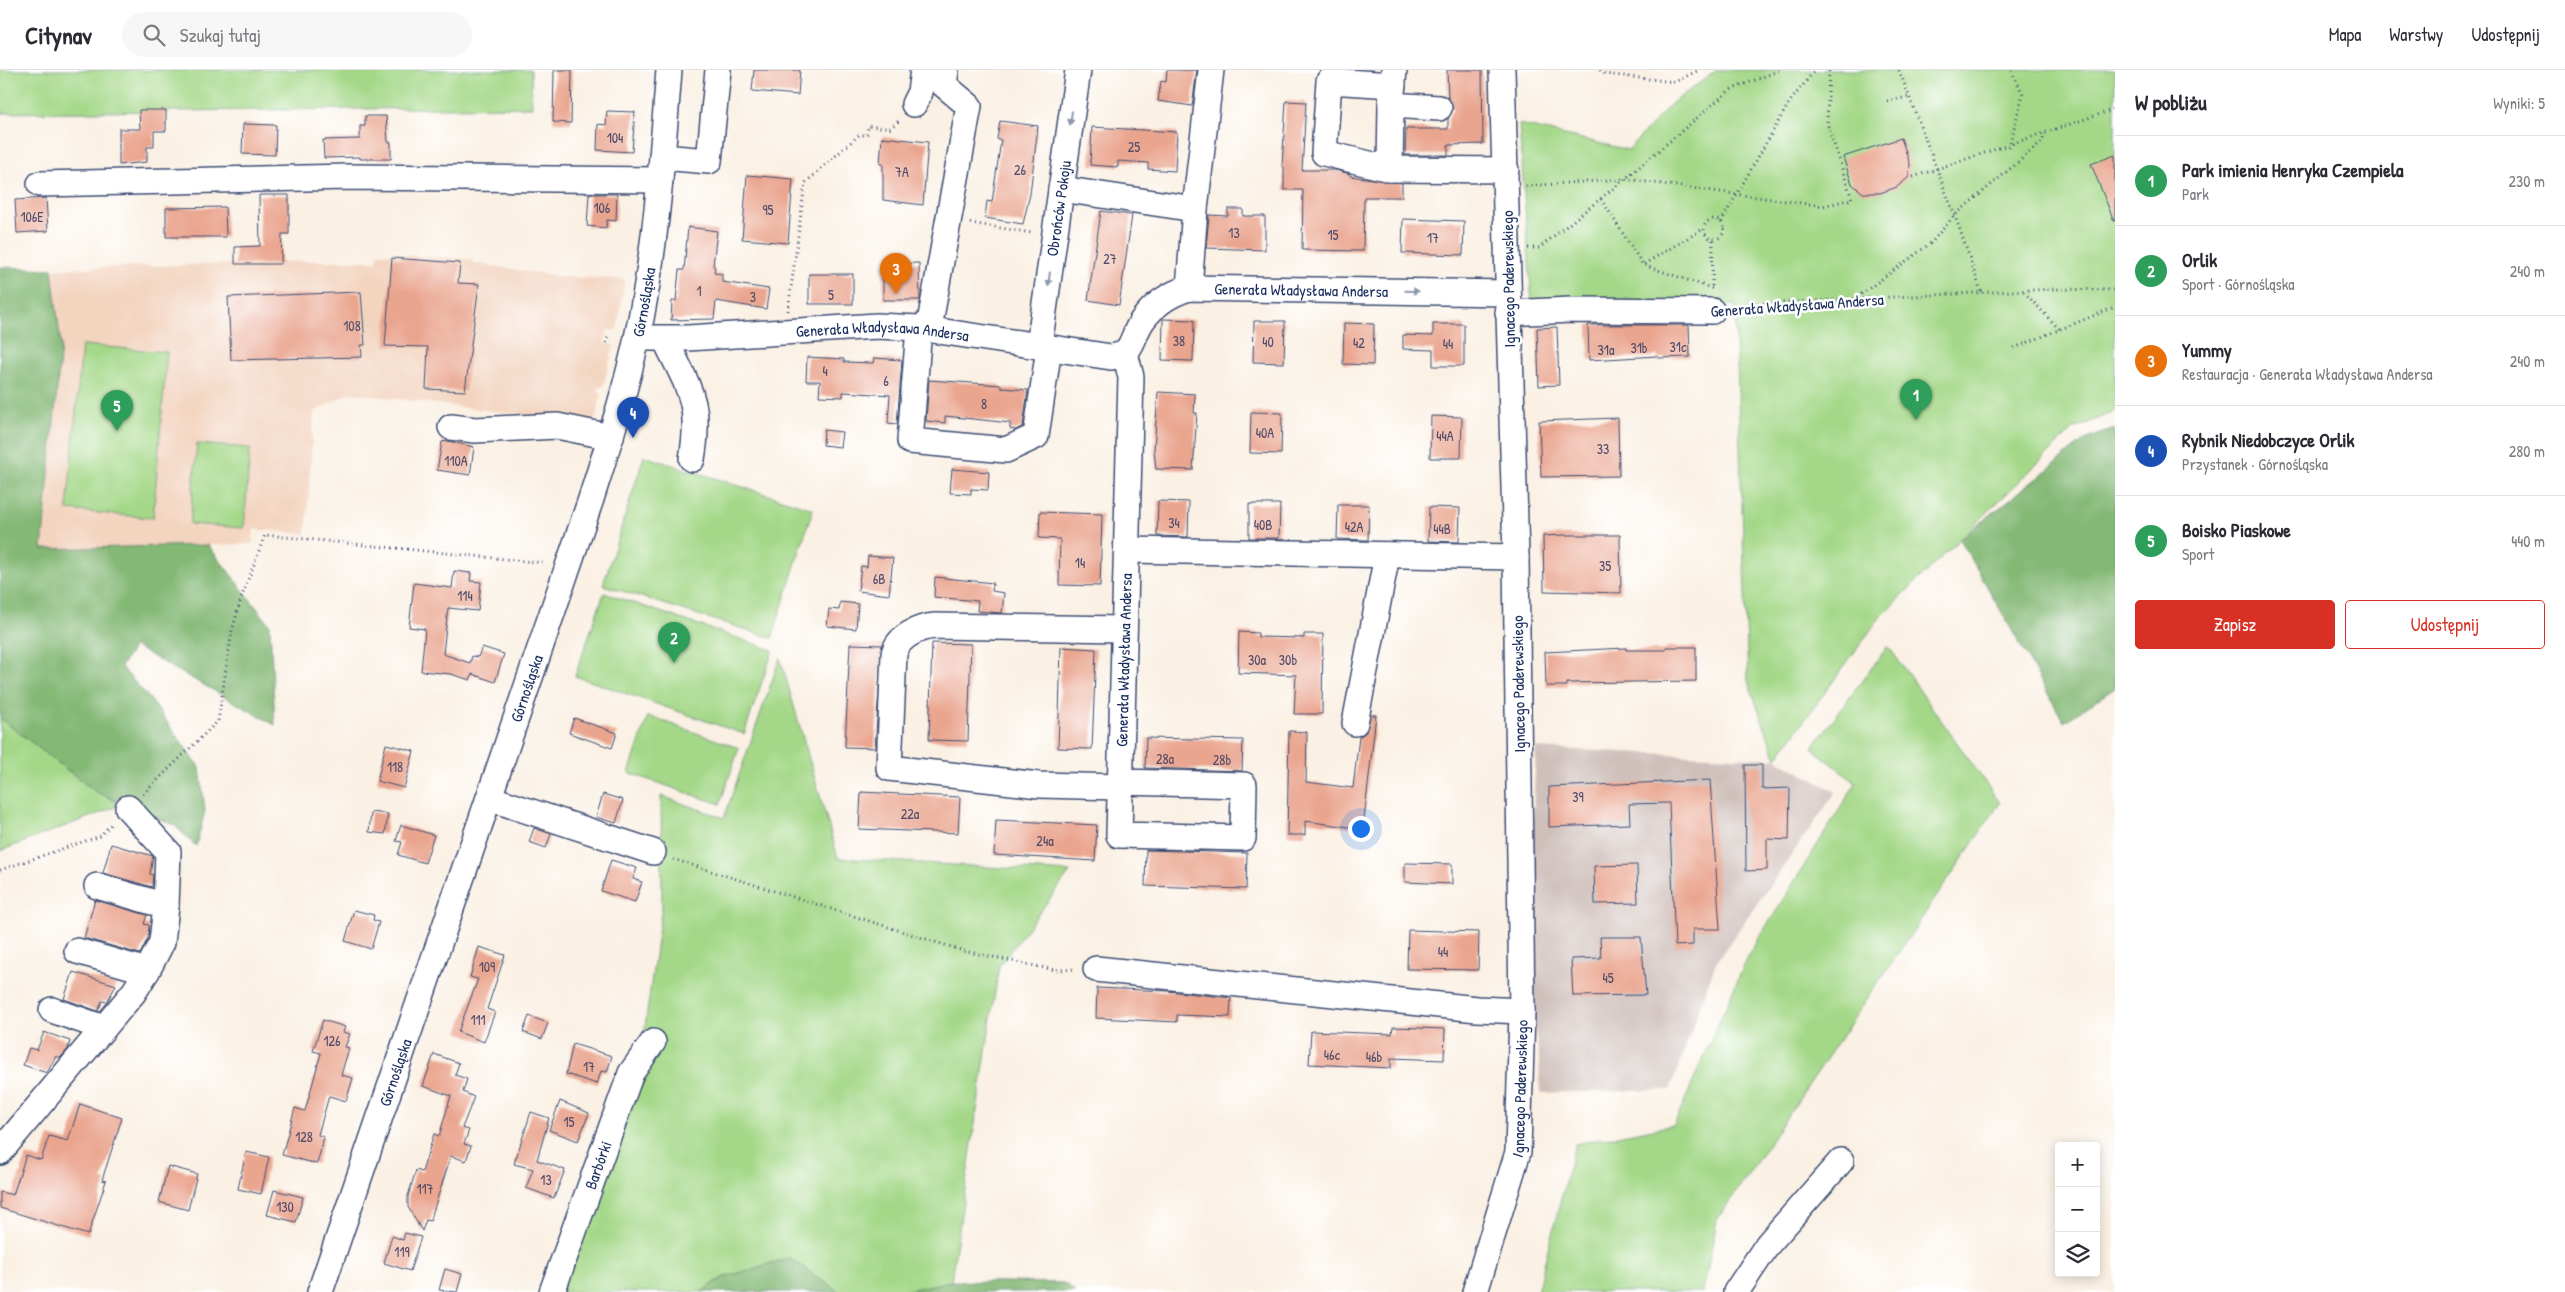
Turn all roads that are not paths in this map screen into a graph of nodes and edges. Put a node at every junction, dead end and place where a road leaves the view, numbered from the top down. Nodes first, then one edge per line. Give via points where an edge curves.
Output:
1 (669, 70) edge
2 (718, 70) edge
3 (923, 70) edge
4 (946, 70) edge
5 (1078, 70) edge
6 (1212, 70) edge
7 (1502, 70) edge
8 (1392, 87) edge
9 (914, 104) road end
10 (1439, 108) dead end
11 (661, 168) junction
12 (1390, 169) junction
13 (1506, 170) junction
14 (40, 184) dead end
15 (1062, 189) junction
16 (1195, 209) junction
17 (1188, 288) junction
18 (1714, 297) road end
19 (1508, 303) junction
20 (924, 328) junction
21 (637, 338) junction
22 (665, 339) junction
23 (1044, 347) junction
24 (1125, 353) junction
25 (451, 427) dead end
26 (611, 437) junction
27 (692, 459) dead end
28 (1128, 550) junction
29 (1387, 555) junction
30 (1516, 557) junction
31 (1124, 629) junction
32 (1355, 723) dead end
33 (1120, 784) junction
34 (489, 798) junction
35 (128, 808) road end
36 (653, 852) road end
37 (97, 886) dead end
38 (166, 906) junction
39 (77, 951) dead end
40 (1096, 969) road end
41 (147, 971) junction
42 (52, 1010) dead end
43 (1522, 1011) junction
44 (104, 1028) junction
45 (653, 1042) dead end
46 (0, 1152) edge
47 (1842, 1161) dead end
48 (320, 1292) edge
49 (552, 1292) edge
50 (1475, 1292) edge
51 (1736, 1292) edge

1 - 11 street, Górnośląska
2 - 11 street via 709,161
3 - 9 street via 920,92
4 - 20 street via 944,85 969,106 949,220
5 -> 15 street, Obrońców Pokoju
6 - 16 street
7 - 13 street, Ignacego Paderewskiego
8 - 10 street
8 - 12 street
8 - 12 street via 1329,81 1324,153
11 - 14 street
11 - 21 street, Górnośląska via 650,266
12 - 13 street
13 - 19 street, Ignacego Paderewskiego
15 - 16 street
15 -> 23 street, Obrońców Pokoju
16 - 17 street
17 -> 19 street, Generała Władysława Andersa
17 - 24 street, Generała Władysława Andersa via 1171,293 1148,313
18 - 19 street, Generała Władysława Andersa via 1571,310
19 - 30 street, Ignacego Paderewskiego
20 - 22 street, Generała Władysława Andersa via 877,326
20 - 23 street, Generała Władysława Andersa
20 - 23 street, Obrońców Pokoju via 910,441 1006,450 1036,436
21 - 22 street, Generała Władysława Andersa
21 - 26 street, Górnośląska
22 - 27 street via 692,395 696,426
23 - 24 street, Generała Władysława Andersa via 1103,358
24 - 28 street, Generała Władysława Andersa via 1131,377
25 - 26 street via 475,430 557,426
26 - 34 street, Górnośląska
28 - 29 street
28 - 31 street, Generała Władysława Andersa
29 - 30 street
29 - 32 street
30 - 43 street, Ignacego Paderewskiego
31 - 33 street, Generała Władysława Andersa
31 - 33 street via 935,626 921,629 902,640 894,654 889,768 1038,785
33 - 33 street, Generała Władysława Andersa via 1244,785 1243,838 1119,835
34 - 36 street
34 - 48 street, Górnośląska
35 - 38 street via 168,852
37 - 38 street
38 - 41 street via 162,942
39 - 41 street
40 - 43 street
41 - 44 street
42 - 44 street
43 - 50 street, Ignacego Paderewskiego via 1518,1152
44 - 46 street
45 - 49 street, Barbórki via 631,1073
47 - 51 street via 1768,1244

